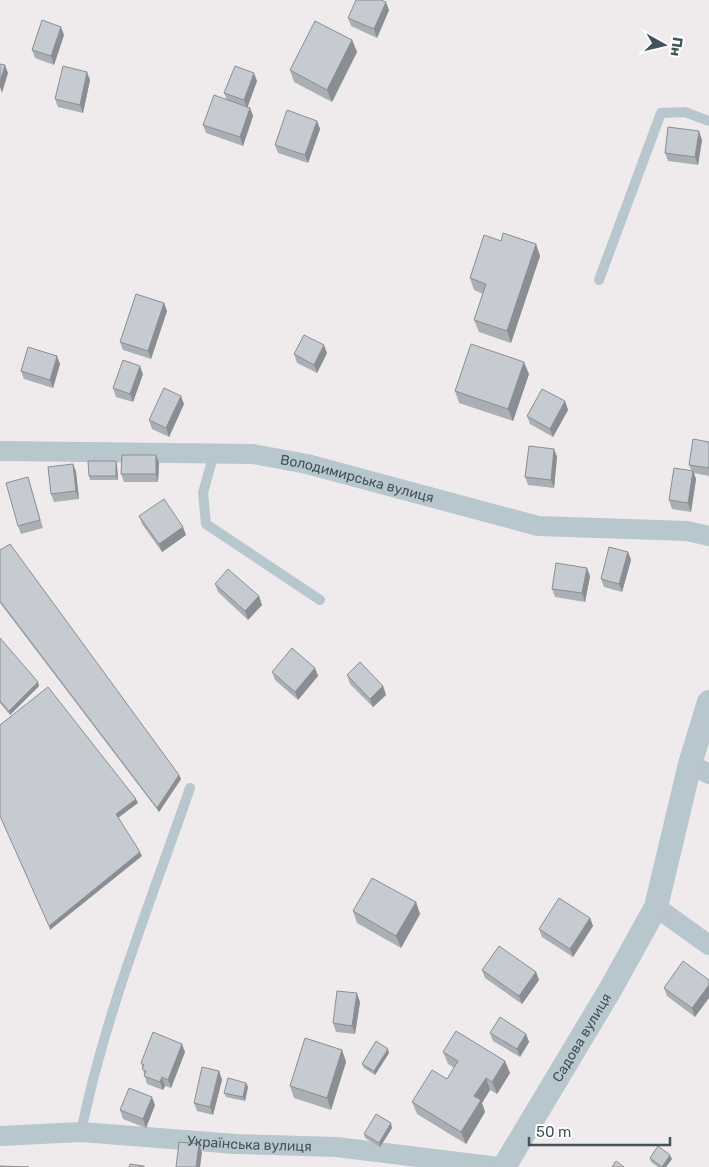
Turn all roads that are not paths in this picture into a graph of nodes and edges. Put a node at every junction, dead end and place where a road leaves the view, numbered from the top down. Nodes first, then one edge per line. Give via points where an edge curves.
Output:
1 (709, 121) edge
2 (599, 280) dead end
3 (0, 451) edge
4 (214, 453) junction
5 (709, 536) edge
6 (320, 600) dead end
7 (709, 702) edge
8 (700, 769) edge
9 (190, 788) dead end
10 (656, 906) junction
11 (709, 945) edge
12 (81, 1132) junction
13 (0, 1136) edge
14 (499, 1167) edge
15 (504, 1167) edge

1 - 2 lane via 686,112 661,113
3 - 4 street, Володимирська вулиця
4 - 5 street, Володимирська вулиця via 254,454 307,464 538,526 687,531
4 - 6 lane via 203,493 206,524
7 - 8 street, Садова вулиця
8 - 10 street, Садова вулиця
9 - 12 lane via 118,996 89,1092
10 - 11 street
10 - 15 street, Садова вулиця via 610,990
12 - 13 street, Українська вулиця
12 - 14 street, Українська вулиця via 236,1144 336,1147

